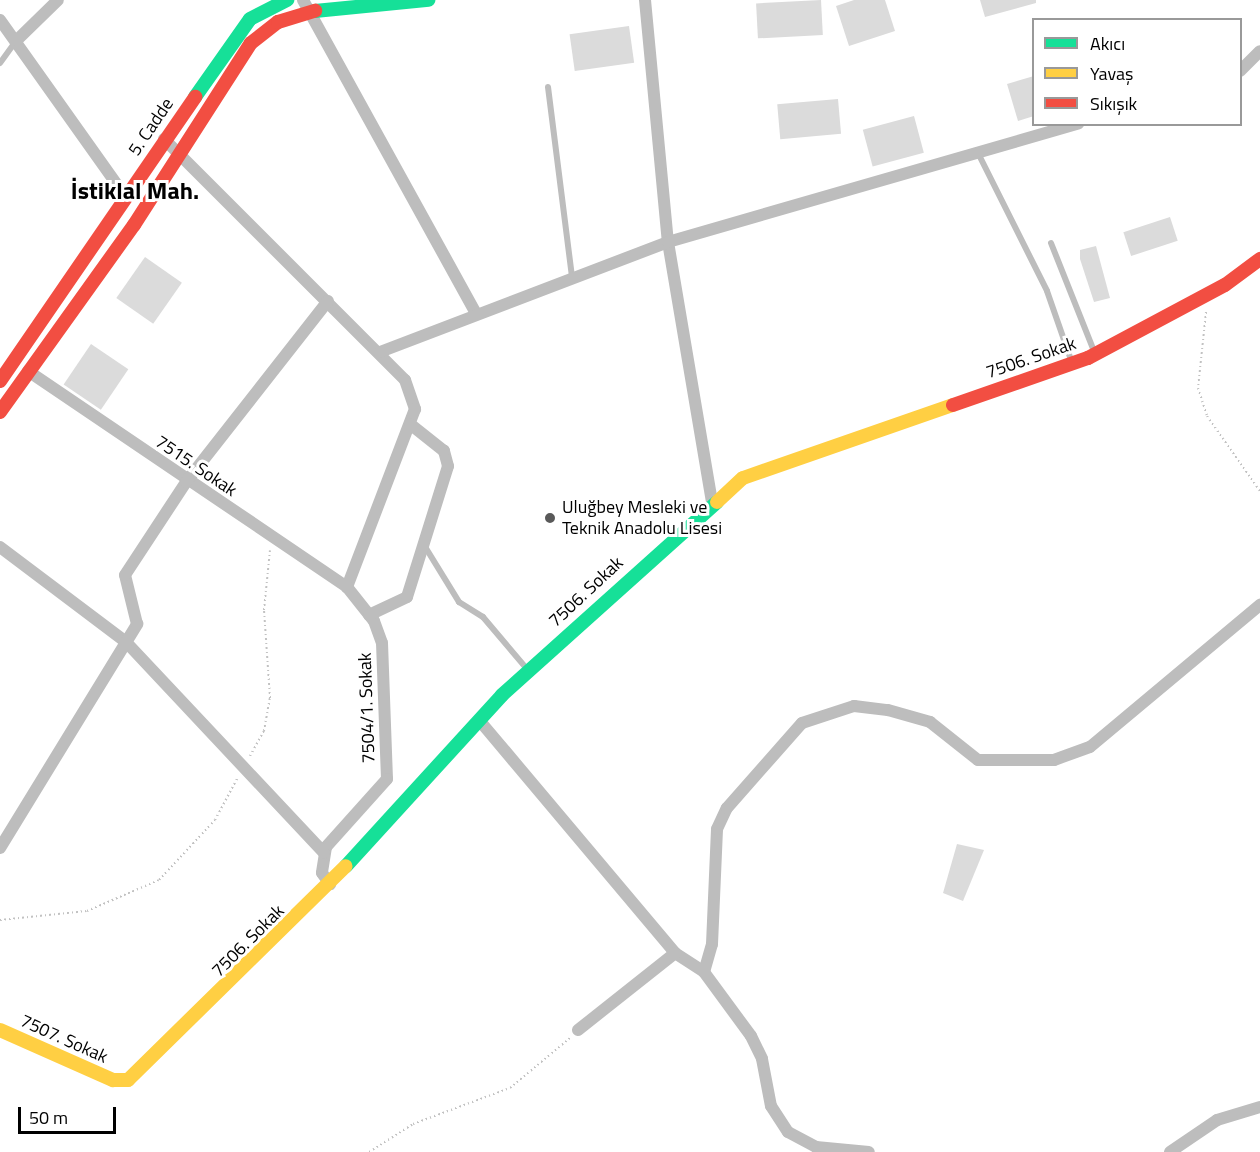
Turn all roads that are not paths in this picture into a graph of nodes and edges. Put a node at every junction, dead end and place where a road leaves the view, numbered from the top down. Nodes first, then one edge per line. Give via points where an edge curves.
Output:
1 (58, 0) edge
2 (259, 0) edge
3 (288, 0) edge
4 (303, 0) edge
5 (428, 0) edge
6 (645, 0) edge
7 (310, 13) junction
8 (250, 19) junction
9 (0, 20) edge
10 (17, 40) junction
11 (1260, 51) edge
12 (0, 63) edge
13 (1242, 69) edge
14 (549, 87) dead end
15 (1071, 126) edge
16 (164, 139) junction
17 (978, 153) junction
18 (180, 154) junction
19 (126, 196) junction
20 (668, 242) junction
21 (1052, 243) dead end
22 (1260, 259) edge
23 (572, 277) junction
24 (328, 301) junction
25 (475, 311) junction
26 (380, 352) junction
27 (1095, 354) junction
28 (1072, 363) junction
29 (28, 371) junction
30 (0, 381) edge
31 (0, 412) edge
32 (410, 424) junction
33 (186, 482) junction
34 (712, 502) junction
35 (423, 544) junction
36 (0, 547) edge
37 (347, 587) junction
38 (1260, 605) edge
39 (369, 615) junction
40 (126, 642) junction
41 (528, 670) junction
42 (479, 720) junction
43 (0, 848) edge
44 (324, 852) junction
45 (330, 884) junction
46 (675, 953) junction
47 (704, 972) junction
48 (0, 1030) edge
49 (578, 1030) road end
50 (113, 1080) joint
51 (1260, 1107) edge
52 (866, 1151) edge
53 (1170, 1152) edge

1 - 10 street
2 - 8 street
3 - 8 street, 5. Cadde
4 - 7 street
5 - 7 street
6 - 20 street
7 - 18 street via 278,22 251,43
7 - 25 street
8 - 16 street, 5. Cadde
9 - 10 street
10 - 12 lane
10 - 19 street
11 - 13 street
14 - 23 lane
15 - 17 street
16 - 18 street
16 - 19 street, 5. Cadde
17 - 20 street
17 - 28 lane via 1047,291
18 - 24 street
18 - 29 street
19 - 30 street, 5. Cadde
20 - 23 street
20 - 34 street
21 - 27 lane
22 - 27 street, 7506. Sokak via 1208,294
23 - 25 street
24 - 26 street
24 - 33 street
25 - 26 street
26 - 32 street via 405,380 415,409
27 - 28 street, 7506. Sokak
28 - 34 street, 7506. Sokak via 743,478
29 - 31 street
29 - 33 street, 7515. Sokak
32 - 35 street via 448,460
32 - 37 street
33 - 37 street, 7515. Sokak
33 - 40 street via 125,575 137,624
34 - 41 street, 7506. Sokak
35 - 39 street via 407,597
35 - 41 lane via 459,602 483,616
36 - 40 street
37 - 39 street, 7504/1. Sokak
38 - 47 street via 1090,747 1053,760 978,760 930,722 888,710 854,706 802,723 727,808 717,829 712,944
39 - 44 street, 7504/1. Sokak via 382,643 387,779
40 - 43 street
40 - 44 street
41 - 42 street, 7506. Sokak
42 - 45 street, 7506. Sokak
42 - 46 street
44 - 45 street via 322,873
45 - 50 street, 7506. Sokak via 145,1069 128,1080
46 - 47 street
46 - 49 street
47 - 52 street via 751,1036 762,1059 771,1106 788,1132 816,1147
48 - 50 street, 7507. Sokak
51 - 53 street via 1217,1120

